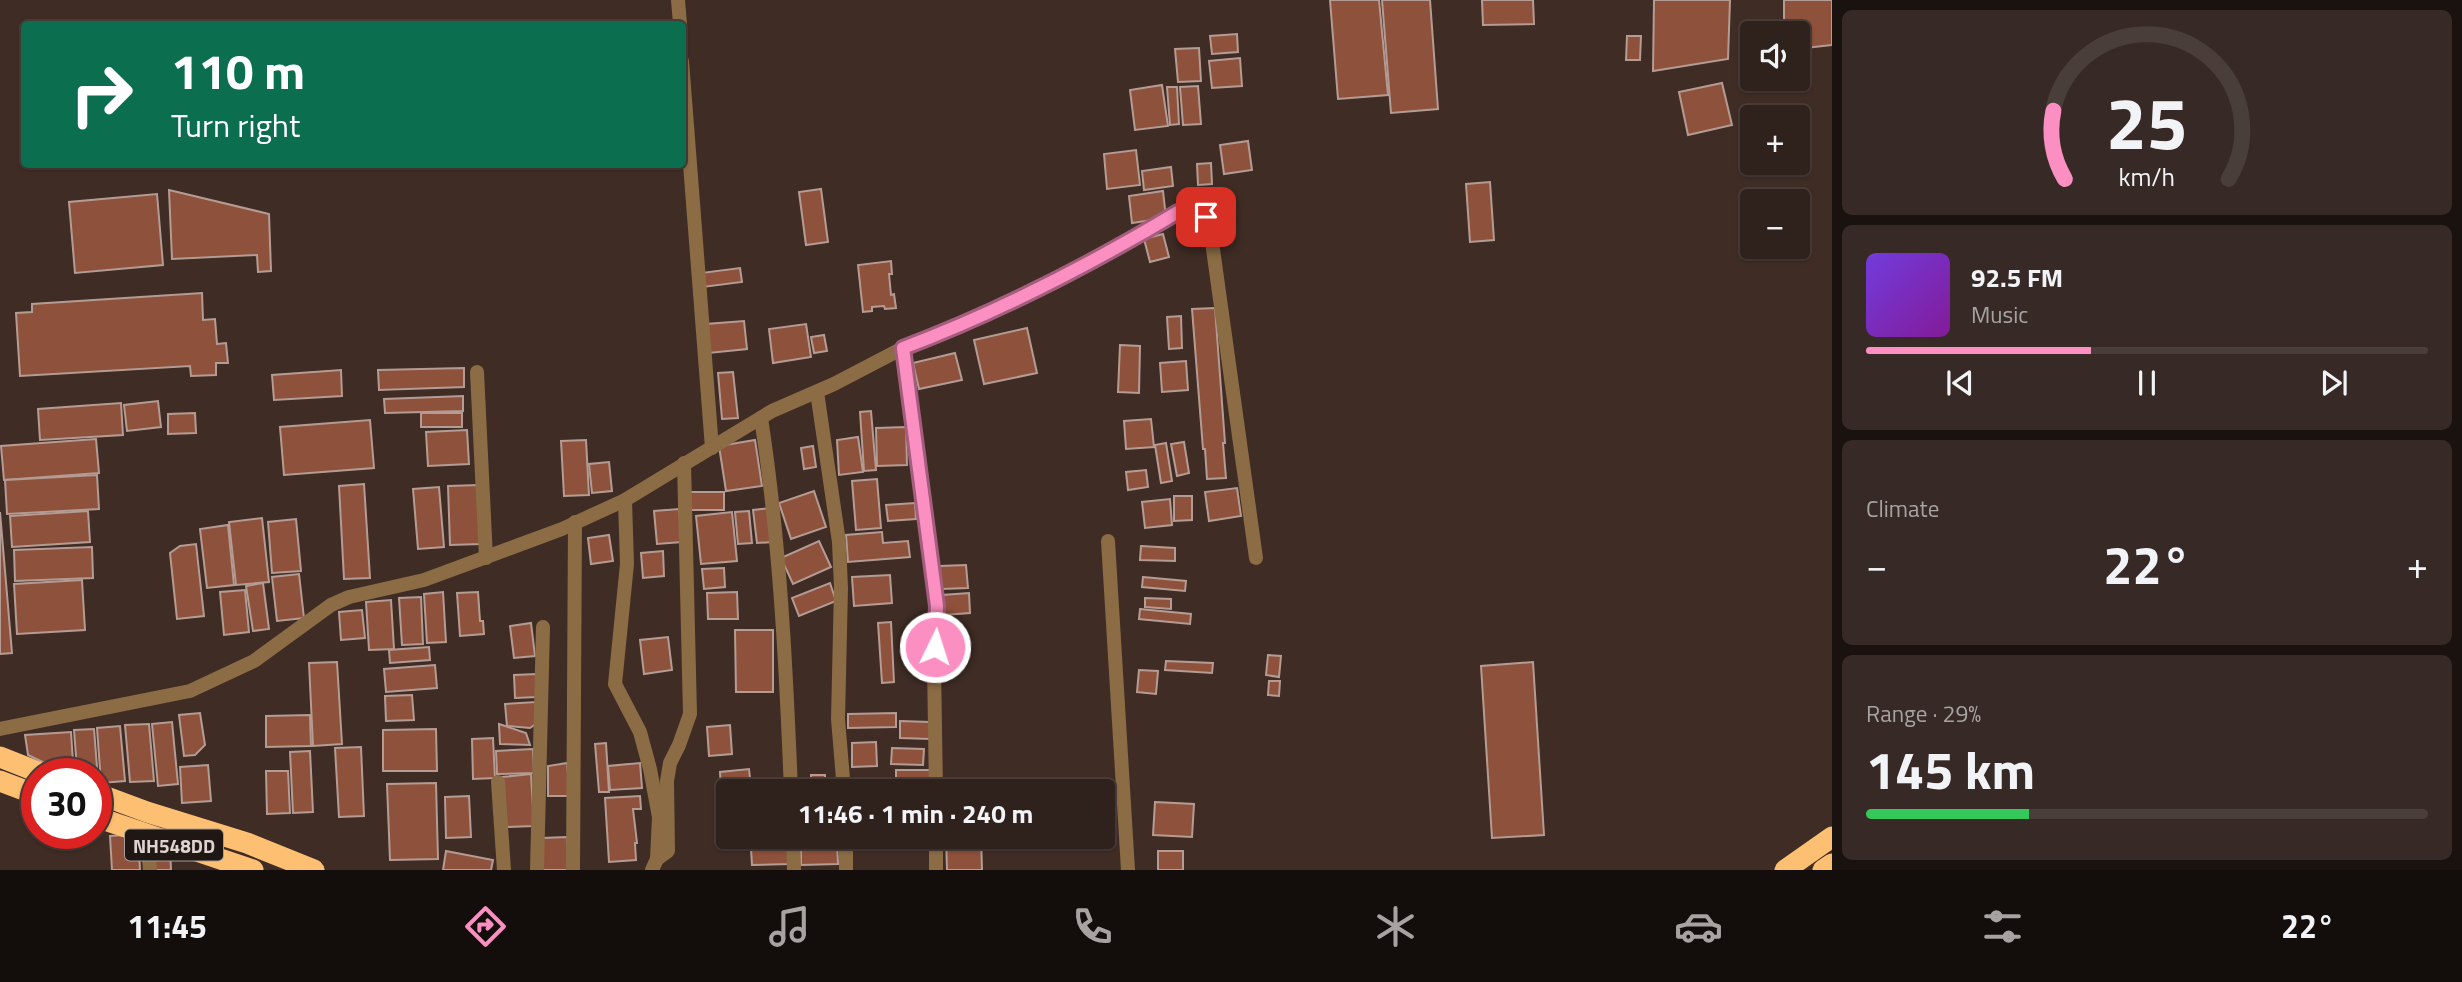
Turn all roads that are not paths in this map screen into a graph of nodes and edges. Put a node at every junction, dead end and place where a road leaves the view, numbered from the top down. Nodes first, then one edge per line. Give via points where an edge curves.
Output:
1 (678, 0) edge
2 (680, 21) edge
3 (686, 113) edge
4 (903, 348) junction
5 (477, 372) dead end
6 (817, 391) junction
7 (761, 418) junction
8 (712, 448) junction
9 (684, 463) junction
10 (625, 500) junction
11 (575, 522) junction
12 (1108, 541) dead end
13 (486, 558) junction
14 (1256, 558) dead end
15 (543, 627) dead end
16 (0, 729) edge
17 (0, 757) edge
18 (21, 765) edge
19 (790, 779) edge
20 (843, 779) edge
21 (936, 779) edge
22 (0, 781) edge
23 (498, 782) dead end
24 (21, 789) edge
25 (112, 799) edge
26 (112, 823) edge
27 (147, 835) junction
28 (220, 835) junction
29 (1832, 837) edge
30 (793, 849) edge
31 (846, 849) edge
32 (936, 849) edge
33 (654, 864) edge
34 (1832, 864) edge
35 (221, 865) edge
36 (150, 870) edge
37 (253, 870) edge
38 (314, 870) edge
39 (504, 870) edge
40 (537, 870) edge
41 (572, 870) edge
42 (794, 870) edge
43 (846, 870) edge
44 (936, 870) edge
45 (1128, 870) edge
46 (1785, 870) edge
47 (1823, 870) edge

1 - 2 street
3 - 8 street
4 - 6 street
4 - 14 street via 1056,282 1178,212 1190,208 1206,217
4 - 21 street via 937,606
5 - 13 street
6 - 7 street
6 - 20 street via 839,542 838,719
7 - 8 street
7 - 19 street via 783,609
8 - 9 street
9 - 10 street
9 - 33 street via 690,714 667,781 668,852
10 - 11 street
10 - 33 street via 627,564 615,684 640,732 650,769 659,817
11 - 13 street
11 - 41 street
12 - 45 street
13 - 16 street via 331,605 254,661 190,691
15 - 40 street
17 - 18 highway
22 - 24 highway
23 - 39 street
25 - 28 highway, NH548DD
26 - 27 highway, NH548DD
27 - 35 highway, NH548DD
27 - 36 street
28 - 35 street
28 - 38 highway, NH548DD
29 - 46 highway
30 - 42 street
31 - 43 street
32 - 44 street
34 - 47 highway
35 - 37 highway, NH548DD

